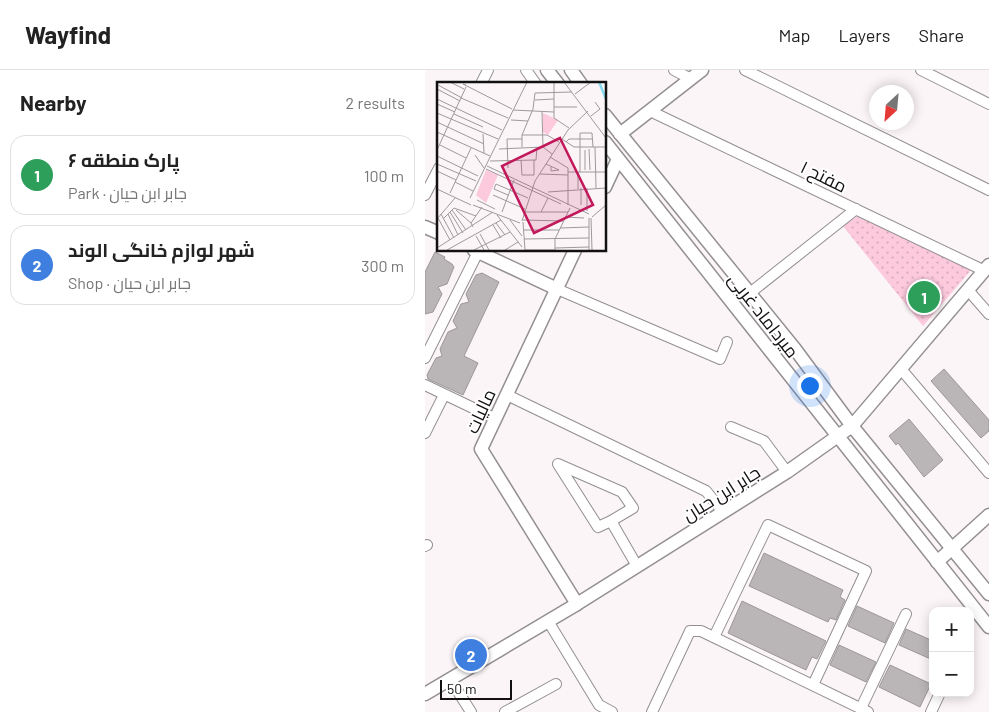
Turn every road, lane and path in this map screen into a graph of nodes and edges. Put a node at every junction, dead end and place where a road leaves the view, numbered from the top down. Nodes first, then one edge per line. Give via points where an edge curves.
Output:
1 (488, 70) edge
2 (526, 70) edge
3 (547, 70) edge
4 (571, 70) edge
5 (674, 70) edge
6 (702, 70) edge
7 (745, 70) edge
8 (921, 70) edge
9 (691, 79) junction
10 (482, 82) edge
11 (535, 82) edge
12 (556, 82) edge
13 (580, 82) edge
14 (989, 104) edge
15 (649, 111) junction
16 (606, 116) edge
17 (620, 134) junction
18 (606, 143) edge
19 (618, 159) junction
20 (437, 172) edge
21 (607, 178) edge
22 (989, 190) edge
23 (425, 195) edge
24 (855, 209) junction
25 (425, 227) edge
26 (437, 233) edge
27 (476, 251) edge
28 (575, 251) edge
29 (987, 268) edge
30 (557, 289) junction
31 (968, 290) junction
32 (750, 293) junction
33 (989, 314) edge
34 (727, 342) dead end
35 (425, 358) edge
36 (901, 369) junction
37 (425, 385) edge
38 (444, 395) junction
39 (507, 395) junction
40 (494, 418) junction
41 (852, 426) junction
42 (731, 427) dead end
43 (425, 433) edge
44 (837, 436) junction
45 (787, 472) junction
46 (989, 473) edge
47 (723, 512) junction
48 (989, 515) edge
49 (611, 522) junction
50 (952, 548) junction
51 (937, 562) junction
52 (637, 566) junction
53 (989, 594) edge
54 (577, 604) junction
55 (905, 614) dead end
56 (548, 621) junction
57 (989, 627) edge
58 (714, 637) junction
59 (450, 679) junction
60 (556, 684) dead end
61 (813, 685) junction
62 (425, 694) edge
63 (938, 697) edge
64 (597, 709) edge
65 (865, 710) edge
66 (471, 712) edge
67 (505, 712) edge
68 (612, 712) edge
69 (652, 712) edge
70 (931, 712) edge

1 - 10 street
2 - 11 street
3 - 12 street
4 - 13 street
5 - 9 street
6 - 9 street
7 - 22 street
8 - 14 street
9 - 15 street
15 - 17 street
15 - 24 street, مفتح ۱
16 - 17 street, میرداماد غربی
17 - 32 street, میرداماد غربی
18 - 19 street, میرداماد غربی
19 - 21 street
19 - 44 street, میرداماد غربی
20 - 23 street
24 - 29 street, مفتح ۱
24 - 32 street
25 - 26 street
27 - 30 street
27 - 35 street
28 - 30 street, مالیات
29 - 31 street, جابر ابن حیان
30 - 34 street via 720,359
30 - 39 street, مالیات
31 - 33 street
31 - 36 street, جابر ابن حیان
32 - 41 street, میرداماد غربی
36 - 41 street, جابر ابن حیان
36 - 46 street
37 - 38 street
38 - 40 street
38 - 43 street
39 - 40 street, مالیات
39 - 47 street via 706,492
40 - 54 street, مالیات via 481,449
41 - 44 street, جابر ابن حیان
41 - 50 street, میرداماد غربی
42 - 45 street via 764,441
44 - 45 street, جابر ابن حیان
44 - 51 street, میرداماد غربی
45 - 47 street, جابر ابن حیان
47 - 52 street, جابر ابن حیان
48 - 50 street
49 - 49 street via 598,527 558,464 622,492 633,508
49 - 52 street
50 - 51 street
50 - 53 street, میرداماد غربی
51 - 57 street, میرداماد غربی
52 - 54 street, جابر ابن حیان
54 - 56 street, جابر ابن حیان
55 - 65 street
56 - 59 street, جابر ابن حیان
56 - 64 street
58 - 61 street
58 - 61 street via 768,525 866,571
58 - 69 street via 701,631 689,631
59 - 62 street, جابر ابن حیان
59 - 66 street
60 - 67 street
61 - 65 street
63 - 70 street
64 - 68 street

